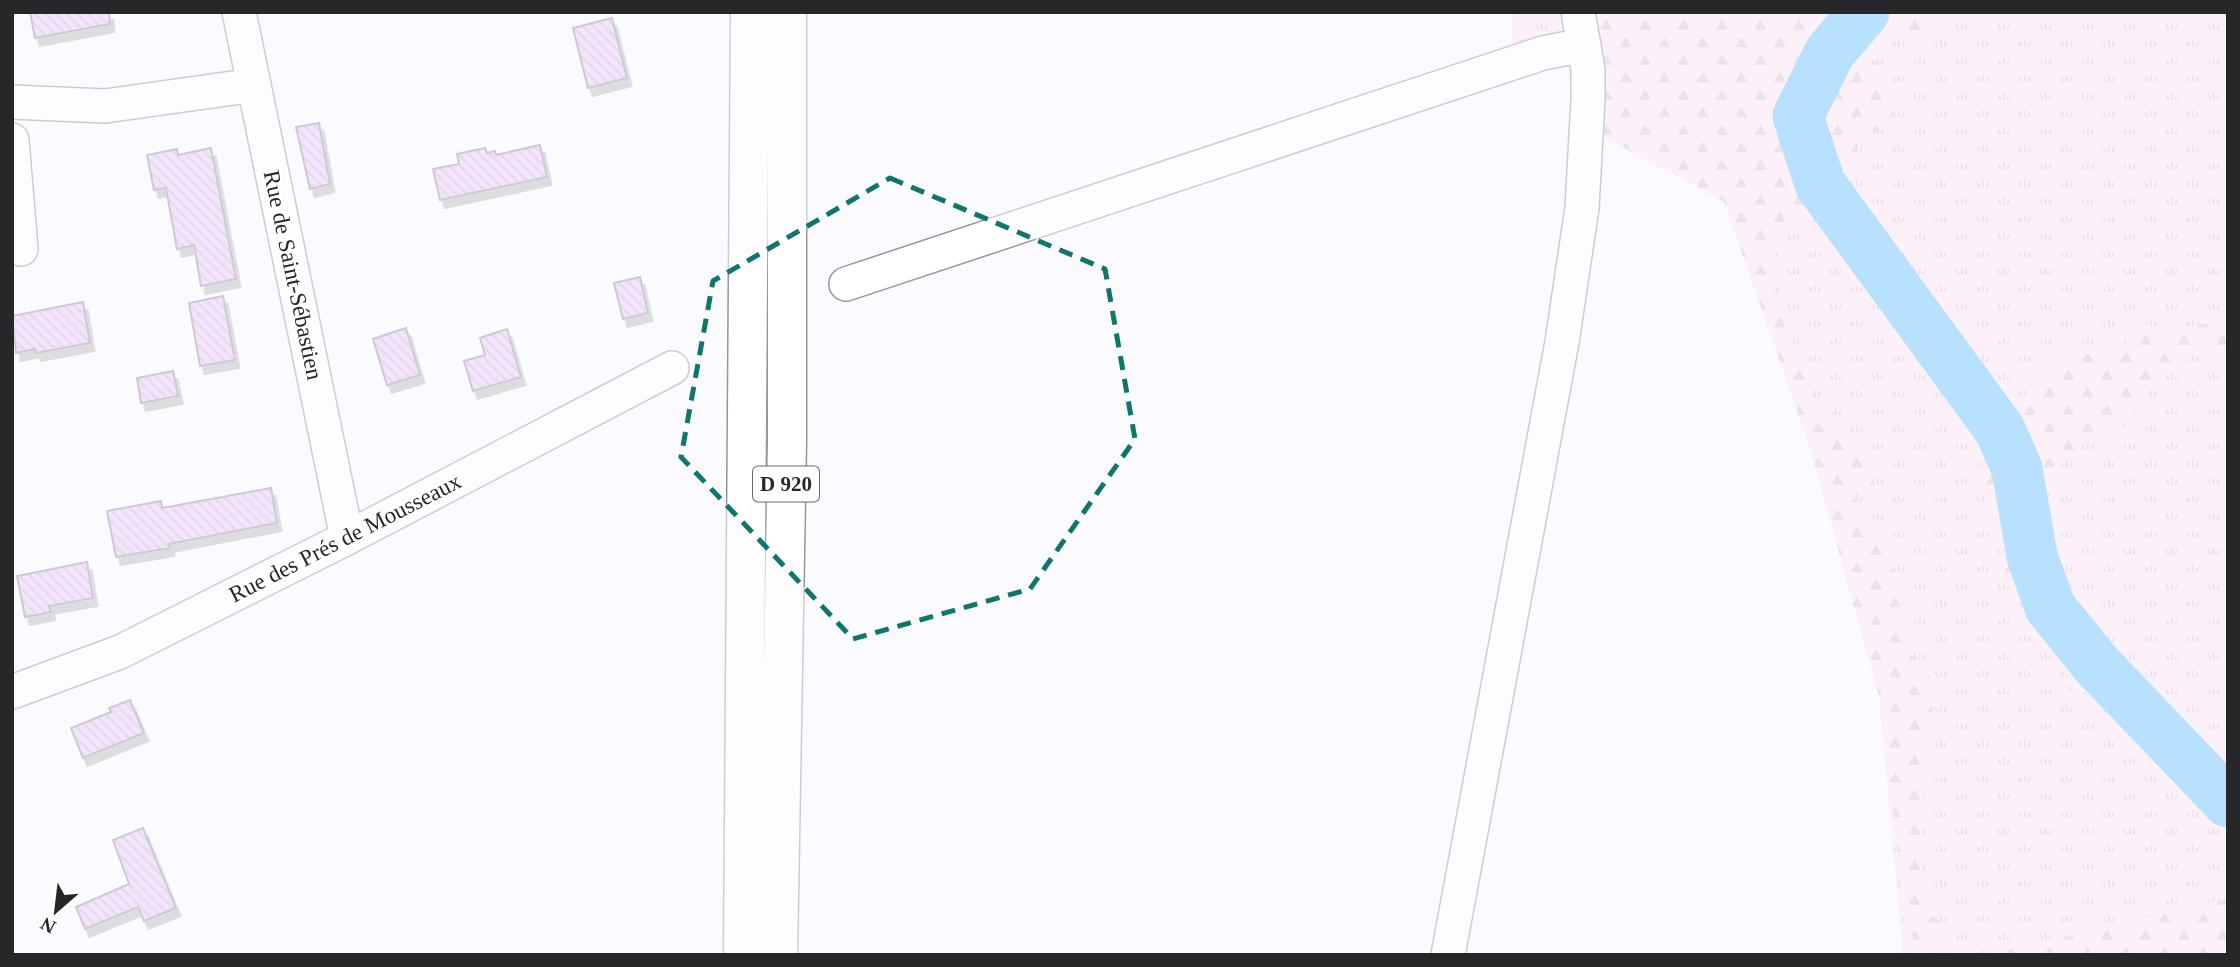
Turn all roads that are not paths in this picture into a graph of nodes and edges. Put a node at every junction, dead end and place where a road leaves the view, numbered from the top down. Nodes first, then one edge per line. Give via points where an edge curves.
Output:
1 (239, 12) edge
2 (750, 12) edge
3 (787, 12) edge
4 (1578, 12) edge
5 (1584, 45) junction
6 (254, 85) junction
7 (12, 102) edge
8 (12, 140) edge
9 (21, 249) dead end
10 (846, 284) dead end
11 (672, 368) dead end
12 (347, 538) junction
13 (12, 692) edge
14 (743, 955) edge
15 (778, 955) edge
16 (1448, 955) edge

1 - 6 street, Rue de Saint-Sébastien
2 - 14 highway, D 920
3 - 15 highway, D 920 via 787,440
4 - 5 street
5 - 10 street via 1543,53
5 - 16 street via 1587,135 1568,302
6 - 7 street via 105,106
6 - 12 street, Rue de Saint-Sébastien
8 - 9 street
11 - 12 street, Rue des Prés de Mousseaux
12 - 13 street, Rue des Prés de Mousseaux via 120,652

